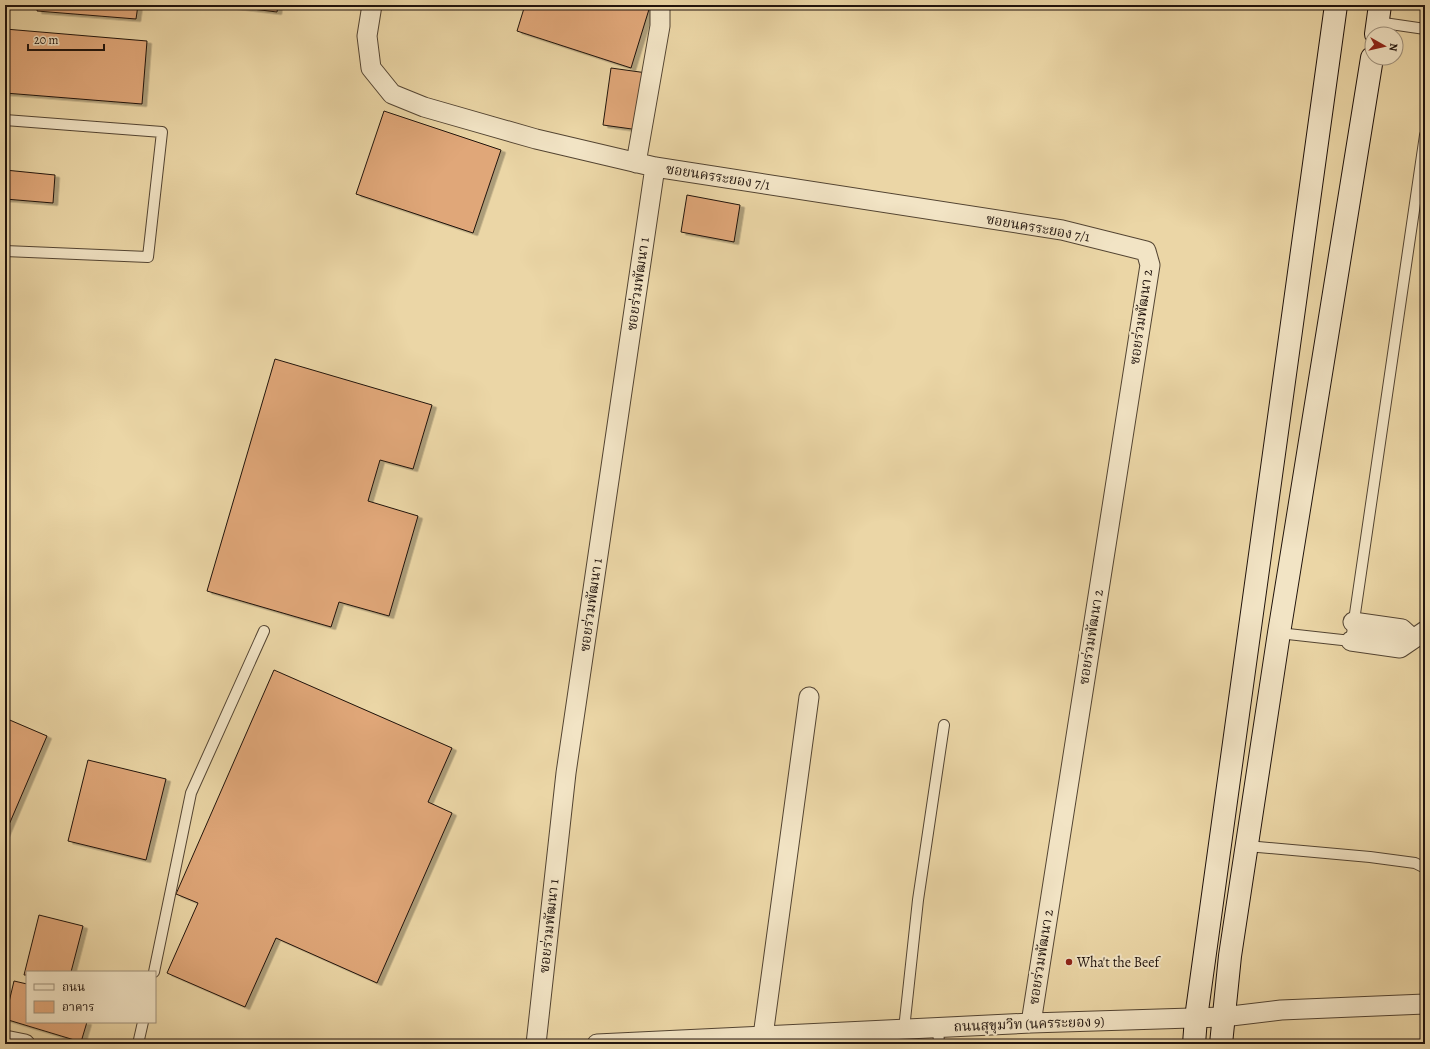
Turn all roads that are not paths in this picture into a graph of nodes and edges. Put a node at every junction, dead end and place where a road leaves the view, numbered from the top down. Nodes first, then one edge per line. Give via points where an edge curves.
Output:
1 (372, 5) edge
2 (660, 5) edge
3 (1336, 5) edge
4 (1378, 20) edge
5 (1425, 29) edge
6 (1371, 66) edge
7 (5, 120) edge
8 (1425, 134) edge
9 (636, 163) junction
10 (655, 167) junction
11 (5, 251) edge
12 (1146, 251) joint
13 (1353, 622) junction
14 (264, 631) dead end
15 (1279, 633) junction
16 (1419, 635) edge
17 (1351, 641) junction
18 (809, 697) dead end
19 (944, 725) dead end
20 (1247, 846) junction
21 (1425, 868) edge
22 (154, 971) edge
23 (1425, 1004) edge
24 (1223, 1017) junction
25 (1196, 1018) junction
26 (143, 1023) edge
27 (1031, 1023) junction
28 (904, 1029) junction
29 (763, 1036) junction
30 (939, 1036) edge
31 (808, 1039) edge
32 (5, 1040) edge
33 (734, 1041) edge
34 (25, 1044) edge
35 (138, 1044) edge
36 (536, 1044) edge
37 (597, 1044) edge
38 (1194, 1044) edge
39 (1221, 1044) edge

1 - 9 street, ซอยนครระยอง 7/1 via 367,36 371,68 392,94 424,107 536,139
2 - 9 street via 660,26
3 - 25 street
4 - 5 lane
6 - 15 street
7 - 11 lane via 162,132 148,257
8 - 13 lane
9 - 10 street, ซอยนครระยอง 7/1
10 - 12 street, ซอยนครระยอง 7/1 via 1062,230
10 - 36 street, ซอยร่วมพัฒนา 1 via 566,773
12 - 27 street, ซอยร่วมพัฒนา 2 via 1150,265
13 - 16 street via 1402,629
13 - 17 lane
14 - 22 lane via 190,792
15 - 17 lane
15 - 20 street
16 - 17 street via 1400,648
18 - 29 street
19 - 28 lane via 918,900
20 - 21 lane via 1370,857 1415,863
20 - 24 street
23 - 24 street, ถนนสุขุมวิท (นครระยอง 9) via 1281,1010
24 - 25 street, ถนนสุขุมวิท (นครระยอง 9)
24 - 39 street
25 - 27 street, ถนนสุขุมวิท (นครระยอง 9)
25 - 38 street
26 - 35 lane
27 - 30 street, ถนนสุขุมวิท (นครระยอง 9)
28 - 30 street, ถนนสุขุมวิท (นครระยอง 9)
28 - 31 street, ถนนสุขุมวิท (นครระยอง 9)
29 - 31 street, ถนนสุขุมวิท (นครระยอง 9)
29 - 33 street, ถนนสุขุมวิท (นครระยอง 9)
32 - 34 street
33 - 37 street, ถนนสุขุมวิท (นครระยอง 9)

